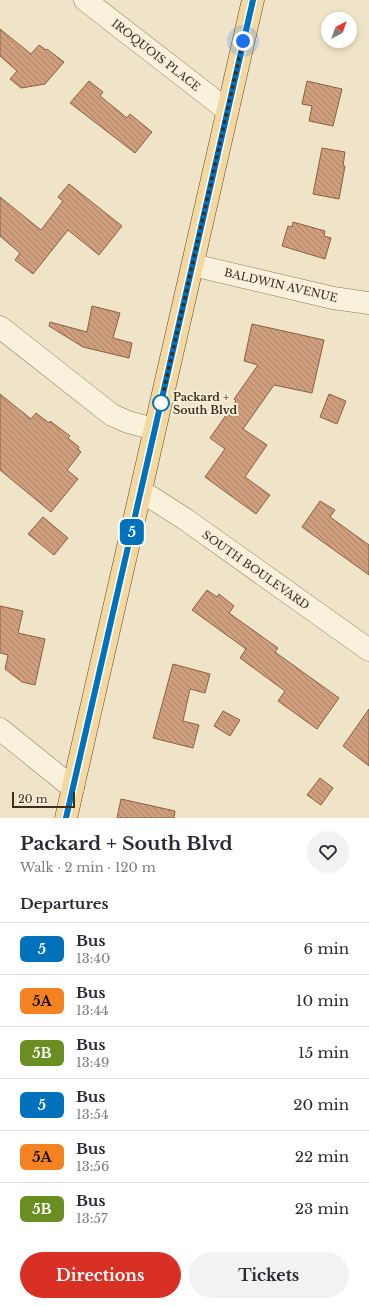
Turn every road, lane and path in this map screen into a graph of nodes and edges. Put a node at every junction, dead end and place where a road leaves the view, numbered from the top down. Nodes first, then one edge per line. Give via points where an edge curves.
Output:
1 (85, 0) edge
2 (253, 0) edge
3 (227, 110) junction
4 (193, 265) junction
5 (369, 303) edge
6 (0, 327) edge
7 (154, 429) junction
8 (141, 491) junction
9 (369, 650) edge
10 (0, 729) edge
11 (73, 788) junction
12 (66, 818) edge

1 - 3 street, IROQUOIS PLACE
2 - 3 main road
3 - 4 main road
4 - 5 street, BALDWIN AVENUE via 333,298
4 - 7 main road
6 - 7 street via 103,408 128,422
7 - 8 main road
8 - 9 street, SOUTH BOULEVARD via 185,519
8 - 11 main road
10 - 11 street
11 - 12 main road

